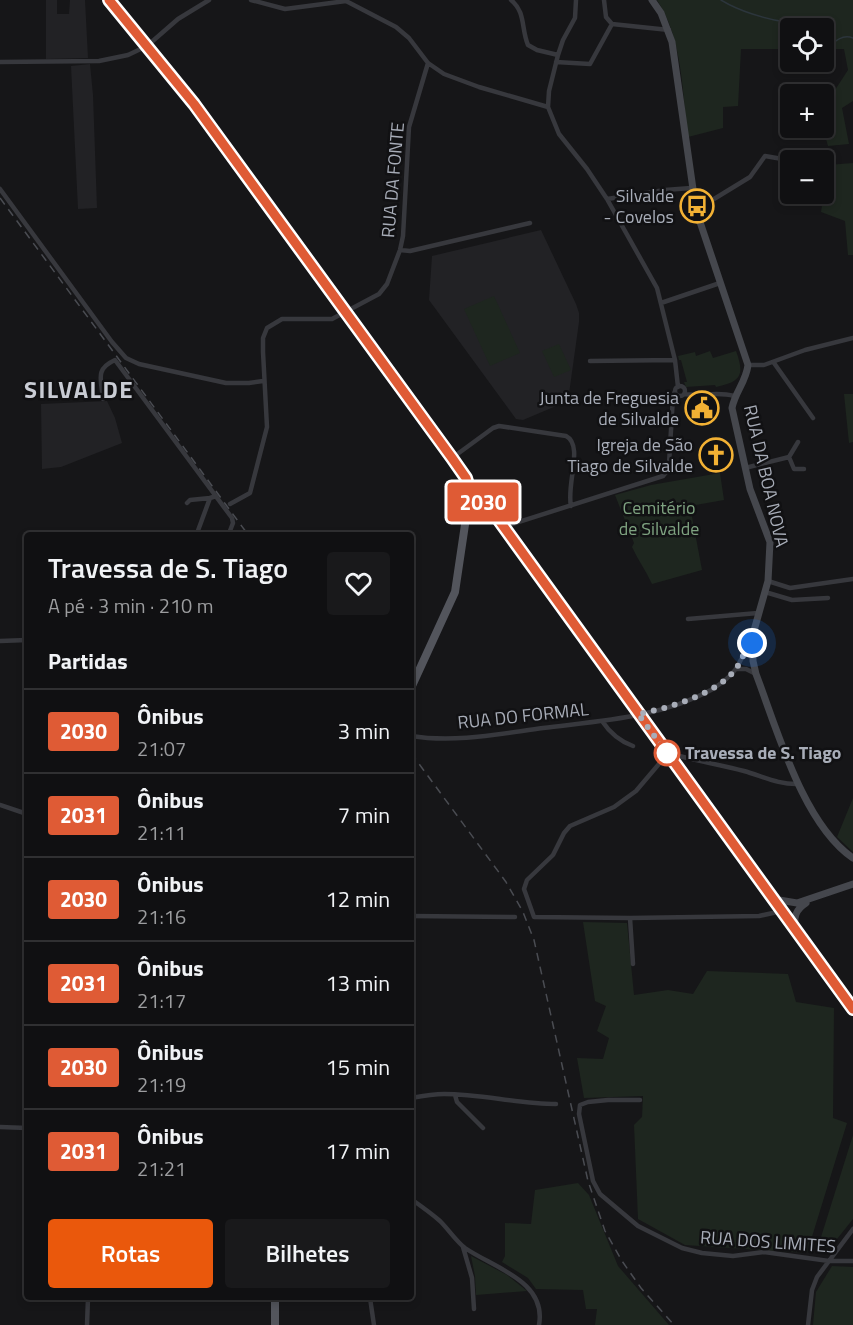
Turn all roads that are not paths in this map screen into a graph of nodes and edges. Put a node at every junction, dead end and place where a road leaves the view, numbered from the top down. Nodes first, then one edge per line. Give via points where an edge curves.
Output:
1 (109, 0) edge
2 (209, 0) edge
3 (251, 0) edge
4 (511, 0) edge
5 (576, 0) edge
6 (604, 0) edge
7 (652, 0) edge
8 (346, 1) edge
9 (612, 24) junction
10 (669, 30) junction
11 (147, 46) junction
12 (558, 55) junction
13 (0, 62) edge
14 (556, 62) junction
15 (428, 63) junction
16 (548, 107) junction
17 (780, 159) edge
18 (691, 188) junction
19 (0, 189) edge
20 (607, 199) junction
21 (696, 210) junction
22 (530, 223) dead end
23 (400, 250) junction
24 (720, 283) junction
25 (661, 303) junction
26 (345, 312) junction
27 (853, 338) edge
28 (675, 360) junction
29 (591, 361) dead end
30 (774, 363) junction
31 (748, 365) junction
32 (264, 381) junction
33 (676, 389) junction
34 (682, 395) junction
35 (734, 396) junction
36 (103, 399) dead end
37 (673, 408) junction
38 (813, 418) dead end
39 (798, 441) dead end
40 (789, 457) junction
41 (452, 458) junction
42 (745, 468) junction
43 (804, 470) dead end
44 (216, 496) junction
45 (210, 498) junction
46 (187, 503) dead end
47 (230, 504) dead end
48 (471, 505) junction
49 (571, 506) junction
50 (503, 527) junction
51 (197, 532) edge
52 (230, 532) edge
53 (853, 579) edge
54 (768, 581) junction
55 (765, 592) junction
56 (828, 598) dead end
57 (758, 613) junction
58 (688, 619) dead end
59 (24, 640) edge
60 (0, 641) edge
61 (752, 643) junction
62 (736, 669) junction
63 (756, 674) junction
64 (414, 681) edge
65 (638, 714) junction
66 (602, 721) junction
67 (414, 736) edge
68 (633, 746) dead end
69 (669, 756) junction
70 (799, 784) junction
71 (0, 805) edge
72 (24, 813) edge
73 (853, 858) edge
74 (853, 884) edge
75 (773, 899) junction
76 (797, 907) junction
77 (782, 911) junction
78 (414, 916) edge
79 (514, 917) dead end
80 (630, 918) junction
81 (795, 929) junction
82 (633, 964) dead end
83 (853, 1009) edge
84 (455, 1095) junction
85 (414, 1098) edge
86 (640, 1100) dead end
87 (556, 1104) dead end
88 (0, 1126) edge
89 (24, 1128) edge
90 (483, 1128) dead end
91 (414, 1201) edge
92 (853, 1229) edge
93 (463, 1247) junction
94 (829, 1261) junction
95 (853, 1261) edge
96 (88, 1300) edge
97 (276, 1300) edge
98 (370, 1300) edge
99 (474, 1309) dead end
100 (87, 1325) edge
101 (274, 1325) edge
102 (374, 1325) edge
103 (538, 1325) edge
104 (808, 1325) edge

1 - 11 main road
2 - 11 street via 178,19
3 - 8 street via 285,9
4 - 12 street via 522,15 528,45
5 - 12 street via 574,18
6 - 9 street via 606,17
7 - 10 main road
8 - 15 street via 396,27
9 - 10 street
9 - 14 street via 590,64
10 - 18 main road
11 - 13 street via 99,61
11 - 26 main road via 194,104
12 - 14 street
14 - 16 street
15 - 16 street via 444,74 479,87
15 - 23 street, RUA DA FONTE via 409,127
16 - 20 street via 560,134
17 - 21 street via 765,156 750,177
18 - 20 street
18 - 21 main road
19 - 32 street via 126,358 207,380
20 - 25 street via 649,272
21 - 24 main road
22 - 23 street via 410,251
23 - 26 street, RUA DA FONTE via 384,290
24 - 25 street
24 - 31 main road
25 - 28 street
26 - 32 street, RUA DA FONTE via 332,319 291,318 270,325 264,338
26 - 41 main road
27 - 30 street via 805,350
28 - 29 street
28 - 33 street
30 - 31 street
30 - 38 street
31 - 35 main road via 745,380
32 - 47 street, RUA DA FONTE via 267,427 257,469 250,493
33 - 34 street
33 - 34 street via 684,388
33 - 37 street
34 - 35 street
34 - 37 street
35 - 42 main road, RUA DA BOA NOVA via 732,408
36 - 44 street via 101,369 115,360
37 - 49 street via 669,464 663,476
39 - 40 street
40 - 42 street
40 - 43 street via 794,469
41 - 48 main road via 466,478
41 - 49 street via 499,426 566,436 575,448
42 - 54 main road, RUA DA BOA NOVA via 770,542
44 - 45 street
44 - 52 street via 233,523
45 - 46 street
45 - 51 street
48 - 50 main road via 484,508
48 - 64 main road via 455,592
49 - 50 street
50 - 65 main road
53 - 54 street via 790,588
54 - 55 main road, RUA DA BOA NOVA
55 - 56 street via 792,600
55 - 57 main road, RUA DA BOA NOVA
57 - 58 street
57 - 61 main road, RUA DA BOA NOVA
59 - 60 street
61 - 62 street
61 - 63 main road, RUA DA BOA NOVA
62 - 63 street
62 - 65 street, RUA DO FORMAL via 697,697
63 - 70 main road, RUA DA BOA NOVA
65 - 66 street, RUA DO FORMAL
65 - 69 main road
66 - 67 street, RUA DO FORMAL via 484,736
66 - 68 street via 610,733
69 - 70 street
69 - 75 main road
69 - 80 street via 636,791 614,807 570,826 553,855 525,884 534,917
70 - 73 main road, RUA DA BOA NOVA via 824,829
71 - 72 street
74 - 76 main road
75 - 76 main road
75 - 77 main road
76 - 77 main road via 791,914
76 - 81 main road
77 - 80 street via 759,916
77 - 81 main road
78 - 79 street
80 - 82 street
81 - 83 main road
84 - 85 street
84 - 87 street
84 - 90 street via 457,1102
86 - 94 street, RUA DOS LIMITES via 580,1105 593,1181 600,1194 638,1226 682,1248 733,1256 764,1252
88 - 89 street
91 - 93 street via 441,1222
92 - 94 street
93 - 99 street via 472,1278
93 - 103 street via 526,1285 538,1299
94 - 95 street, RUA DOS LIMITES
94 - 104 street via 812,1290
96 - 100 street
97 - 101 main road
98 - 102 street

